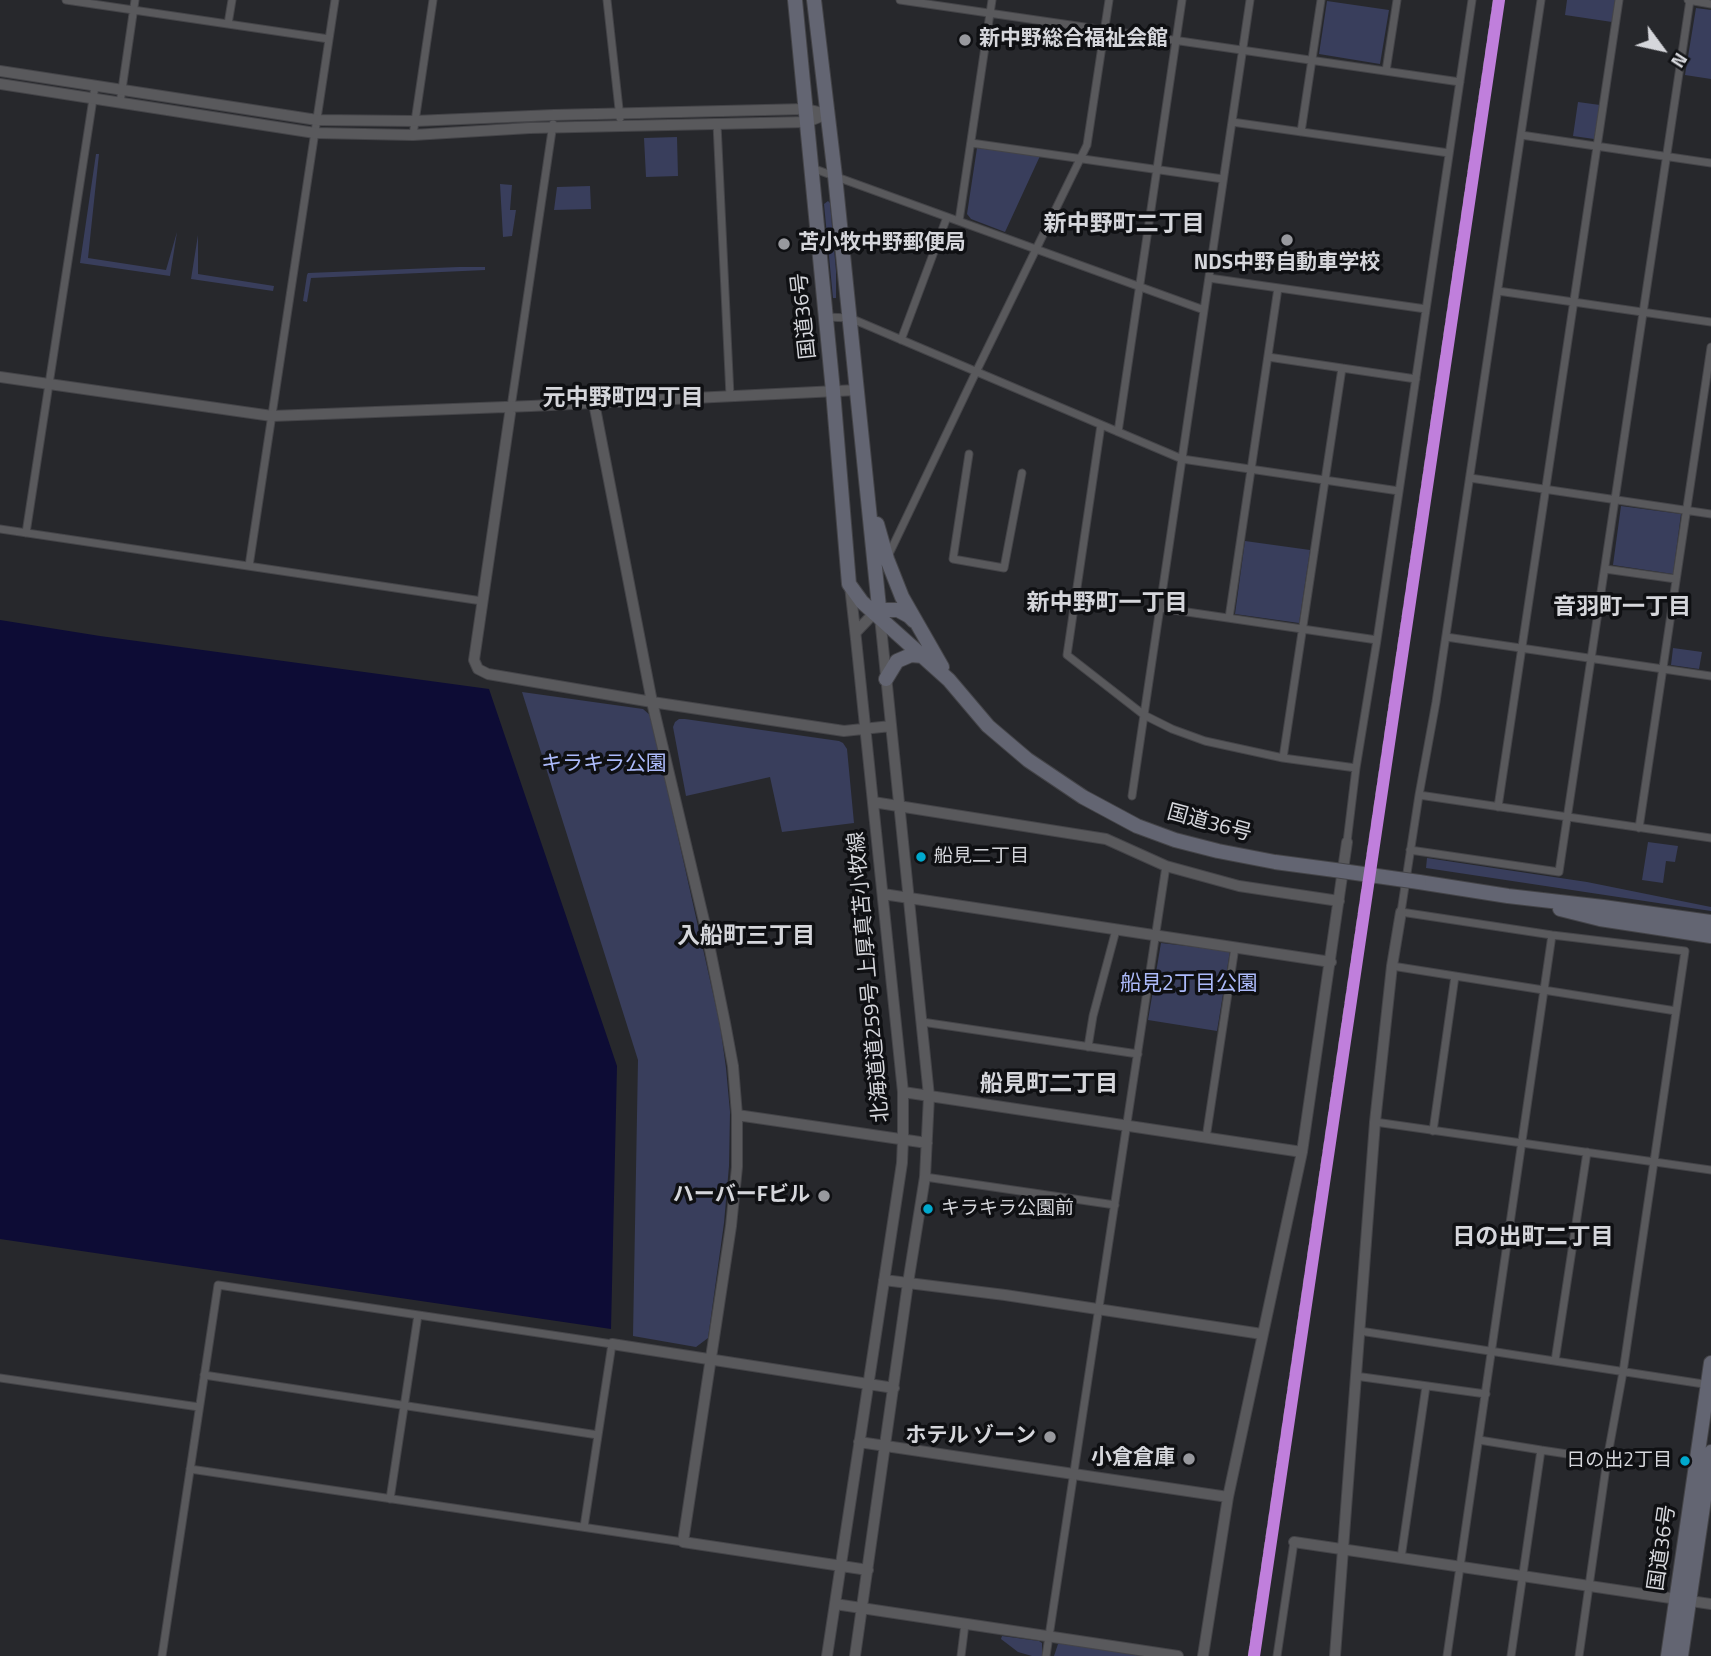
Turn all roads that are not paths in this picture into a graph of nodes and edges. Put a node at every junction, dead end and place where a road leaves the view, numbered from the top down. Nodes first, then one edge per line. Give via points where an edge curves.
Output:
1 (66, 0) edge
2 (135, 0) edge
3 (232, 0) edge
4 (335, 0) edge
5 (433, 0) edge
6 (607, 0) edge
7 (795, 0) edge
8 (814, 0) edge
9 (900, 0) edge
10 (992, 0) edge
11 (1109, 0) edge
12 (1182, 0) edge
13 (1250, 0) edge
14 (1321, 0) edge
15 (1397, 0) edge
16 (1472, 0) edge
17 (1541, 0) edge
18 (1619, 0) edge
19 (1689, 0) edge
20 (1711, 4) edge
21 (133, 10) junction
22 (990, 13) junction
23 (228, 24) junction
24 (1104, 30) junction
25 (329, 39) junction
26 (1176, 40) junction
27 (1242, 50) junction
28 (1312, 60) junction
29 (0, 71) edge
30 (1386, 71) junction
31 (1460, 82) junction
32 (0, 85) edge
33 (95, 86) junction
34 (122, 90) junction
35 (93, 99) junction
36 (120, 103) junction
37 (620, 114) junction
38 (827, 114) junction
39 (554, 115) junction
40 (806, 116) junction
41 (317, 120) junction
42 (415, 121) junction
43 (1232, 122) junction
44 (717, 124) junction
45 (621, 126) junction
46 (552, 128) junction
47 (1301, 132) junction
48 (315, 133) junction
49 (413, 135) junction
50 (1521, 135) junction
51 (971, 142) junction
52 (1597, 146) junction
53 (1449, 153) junction
54 (1667, 156) junction
55 (1082, 159) junction
56 (1711, 163) edge
57 (812, 167) junction
58 (1157, 170) junction
59 (835, 176) junction
60 (1223, 179) junction
61 (947, 217) junction
62 (959, 221) junction
63 (1037, 249) junction
64 (1209, 278) junction
65 (1140, 287) junction
66 (1278, 288) junction
67 (1498, 291) junction
68 (1574, 302) junction
69 (1426, 309) junction
70 (1204, 310) junction
71 (1643, 312) junction
72 (826, 317) junction
73 (850, 318) junction
74 (1711, 322) edge
75 (901, 340) junction
76 (1711, 347) edge
77 (1268, 357) junction
78 (1342, 368) junction
79 (976, 372) junction
80 (0, 377) edge
81 (1416, 379) junction
82 (49, 384) junction
83 (857, 390) junction
84 (833, 391) junction
85 (730, 396) junction
86 (594, 403) junction
87 (511, 407) junction
88 (272, 416) junction
89 (1101, 425) junction
90 (1118, 432) junction
91 (969, 454) dead end
92 (1182, 459) junction
93 (1251, 469) junction
94 (1021, 473) dead end
95 (1470, 478) junction
96 (1325, 480) junction
97 (867, 489) junction
98 (1546, 489) junction
99 (1399, 491) junction
100 (1615, 499) junction
101 (1687, 510) junction
102 (1711, 513) edge
103 (0, 529) edge
104 (26, 533) junction
105 (887, 559) junction
106 (249, 566) junction
107 (1605, 569) junction
108 (1676, 579) junction
109 (849, 584) junction
110 (482, 601) junction
111 (1160, 608) junction
112 (878, 613) junction
113 (1229, 618) junction
114 (919, 626) junction
115 (1303, 629) junction
116 (856, 632) junction
117 (1446, 637) junction
118 (1377, 640) junction
119 (1522, 649) junction
120 (923, 656) junction
121 (1591, 659) junction
122 (1663, 669) junction
123 (1711, 676) edge
124 (886, 679) junction
125 (949, 680) junction
126 (652, 702) junction
127 (1144, 715) junction
128 (891, 726) junction
129 (865, 729) junction
130 (1283, 758) junction
131 (1356, 768) junction
132 (1419, 795) junction
133 (1132, 796) dead end
134 (873, 802) junction
135 (899, 806) junction
136 (1498, 807) junction
137 (1568, 817) junction
138 (1639, 828) junction
139 (1711, 836) edge
140 (1347, 842) joint
141 (1410, 850) junction
142 (1166, 866) junction
143 (883, 894) junction
144 (1508, 896) junction
145 (908, 898) junction
146 (1339, 901) junction
147 (1401, 912) junction
148 (1711, 922) edge
149 (1116, 930) junction
150 (1552, 934) junction
151 (1156, 936) junction
152 (1711, 936) edge
153 (1235, 947) junction
154 (1331, 962) junction
155 (1392, 967) junction
156 (1455, 976) junction
157 (1544, 990) junction
158 (1676, 1011) junction
159 (922, 1022) junction
160 (1088, 1047) junction
161 (1138, 1054) junction
162 (904, 1092) junction
163 (929, 1096) junction
164 (737, 1115) junction
165 (1375, 1122) junction
166 (1127, 1126) junction
167 (1433, 1131) junction
168 (1206, 1138) junction
169 (903, 1139) junction
170 (927, 1143) junction
171 (1522, 1143) junction
172 (1302, 1152) junction
173 (1587, 1152) junction
174 (1654, 1162) junction
175 (1711, 1170) edge
176 (925, 1177) junction
177 (1115, 1205) junction
178 (884, 1280) junction
179 (908, 1283) junction
180 (1099, 1309) junction
181 (418, 1315) junction
182 (1360, 1331) junction
183 (1262, 1334) junction
184 (612, 1344) junction
185 (1491, 1351) junction
186 (711, 1359) junction
187 (1555, 1361) junction
188 (1711, 1363) edge
189 (1623, 1371) junction
190 (204, 1375) junction
191 (1355, 1376) junction
192 (0, 1378) edge
193 (867, 1384) junction
194 (1709, 1385) edge
195 (1426, 1386) junction
196 (894, 1388) junction
197 (1486, 1394) junction
198 (404, 1405) junction
199 (199, 1407) junction
200 (598, 1435) junction
201 (1479, 1440) junction
202 (859, 1442) junction
203 (886, 1446) junction
204 (1541, 1450) junction
205 (1711, 1452) edge
206 (1607, 1460) junction
207 (190, 1469) junction
208 (1074, 1474) junction
209 (1227, 1497) junction
210 (390, 1499) junction
211 (584, 1527) junction
212 (683, 1542) junction
213 (1294, 1542) joint
214 (1344, 1550) junction
215 (1401, 1558) junction
216 (841, 1565) junction
217 (1461, 1567) junction
218 (868, 1570) junction
219 (1523, 1577) junction
220 (1589, 1587) junction
221 (1683, 1600) junction
222 (835, 1604) junction
223 (1711, 1604) edge
224 (862, 1608) junction
225 (965, 1624) junction
226 (1049, 1637) junction
227 (162, 1656) edge
228 (827, 1656) edge
229 (855, 1656) edge
230 (961, 1656) edge
231 (1046, 1656) edge
232 (1178, 1656) edge
233 (1203, 1656) edge
234 (1277, 1656) edge
235 (1335, 1656) edge
236 (1447, 1656) edge
237 (1511, 1656) edge
238 (1579, 1656) edge
239 (1668, 1656) edge
240 (1681, 1656) edge

1 - 21 street
2 - 21 street
3 - 23 street
4 - 25 street
5 - 42 street
6 - 37 street
7 - 40 highway, 国道36号
8 - 38 highway, 国道36号
9 - 22 street
10 - 22 street
11 - 24 street
12 - 26 street
13 - 27 street
14 - 28 street
15 - 30 street
16 - 31 street
17 - 50 street
18 - 52 street
19 - 20 street
19 - 54 street
21 - 23 street
21 - 34 street
22 - 24 street
22 - 51 street
23 - 25 street
24 - 26 street
24 - 55 street
25 - 41 street
26 - 27 street
26 - 58 street
27 - 28 street
27 - 43 street
28 - 30 street
28 - 47 street
29 - 33 street
30 - 31 street
31 - 53 street
32 - 35 street
33 - 34 street
33 - 35 street
34 - 36 street
34 - 41 street
35 - 36 street
35 - 82 street
36 - 48 street
37 - 39 street
37 - 40 street
37 - 45 street
38 - 40 street
38 - 59 highway, 国道36号
39 - 42 street
39 - 46 street
40 - 44 street
40 - 57 highway, 国道36号
41 - 42 street
41 - 48 street
42 - 49 street
43 - 47 street
43 - 60 street
44 - 45 street
44 - 85 street
45 - 46 street
46 - 49 street
46 - 87 street
47 - 53 street
48 - 49 street
48 - 88 street
50 - 52 street
50 - 67 street
51 - 55 street
51 - 62 street
52 - 54 street
52 - 68 street
53 - 69 street
54 - 56 street
54 - 71 street
55 - 58 street
55 - 63 street
57 - 59 street
57 - 72 highway, 国道36号
58 - 60 street
58 - 65 street
59 - 61 street
59 - 73 highway, 国道36号
60 - 64 street
61 - 62 street
61 - 75 street
62 - 63 street
63 - 65 street
63 - 79 street
64 - 66 street
64 - 70 street
65 - 70 street
65 - 90 street
66 - 69 street
66 - 77 street
67 - 68 street
67 - 95 street
68 - 71 street
68 - 98 street
69 - 81 street
70 - 92 street
71 - 74 street
71 - 100 street
72 - 73 street
72 - 84 highway, 国道36号
73 - 75 street
73 - 83 highway, 国道36号
75 - 79 street
76 - 101 street
77 - 78 street
77 - 93 street
78 - 81 street
78 - 96 street
79 - 89 street
79 - 105 street
80 - 82 street
81 - 99 street
82 - 88 street
82 - 104 street
83 - 84 street
83 - 97 highway, 国道36号
84 - 85 street
84 - 109 highway, 国道36号
85 - 86 street
86 - 87 street
86 - 126 street
87 - 88 street
87 - 110 street
88 - 106 street
89 - 90 street
89 - 127 street via 1067,655
90 - 92 street
91 - 94 street via 953,559 1004,568
92 - 93 street
92 - 111 street
93 - 96 street
93 - 113 street
95 - 98 street
95 - 117 street
96 - 99 street
96 - 115 street
97 - 105 highway, 国道36号
97 - 112 highway, 国道36号
98 - 100 street
98 - 119 street
99 - 118 street
100 - 101 street
100 - 107 street
101 - 102 street
101 - 108 street
103 - 104 street
104 - 106 street
105 - 114 highway, 国道36号
106 - 110 street
107 - 108 street
107 - 121 street
108 - 122 street
109 - 112 highway, 国道36号 via 862,602
109 - 116 street, 北海道道259号 上厚真苫小牧線
110 - 126 street via 474,660 478,669
111 - 113 street
111 - 127 street
112 - 114 highway via 898,611
112 - 116 street
112 - 120 highway, 国道36号
112 - 124 street
113 - 115 street
114 - 125 highway, 国道36号
115 - 118 street
115 - 130 street
116 - 129 street, 北海道道259号 上厚真苫小牧線
117 - 119 street
117 - 132 street
118 - 131 street
119 - 121 street
119 - 136 street
120 - 124 highway via 911,654 897,662
120 - 125 highway, 国道36号
121 - 122 street
121 - 137 street
122 - 123 street
122 - 138 street
124 - 128 street
125 - 144 highway, 国道36号, bridge via 988,726 1028,760 1083,797 1175,840 1275,862
126 - 129 street via 844,731
126 - 164 street via 705,925 733,1066
127 - 130 street via 1205,741
127 - 133 street
128 - 129 street
128 - 135 street
129 - 134 street, 北海道道259号 上厚真苫小牧線
130 - 131 street
131 - 140 street
132 - 136 street
132 - 141 street
134 - 135 street
134 - 143 street, 北海道道259号 上厚真苫小牧線
135 - 142 street via 1106,839
135 - 145 street
136 - 137 street
137 - 138 street
137 - 141 street via 1559,872
138 - 139 street
140 - 146 street
141 - 147 street
142 - 146 street via 1239,886
142 - 151 street
143 - 145 street
143 - 162 street, 北海道道259号 上厚真苫小牧線
144 - 148 highway, 国道36号
144 - 152 highway, 国道36号 via 1600,919
145 - 149 street
145 - 159 street
146 - 154 street
147 - 150 street
147 - 155 street
149 - 151 street
149 - 160 street
150 - 157 street
150 - 158 street via 1685,951
151 - 153 street
151 - 161 street
153 - 154 street
153 - 168 street
154 - 172 street
155 - 156 street
155 - 165 street
156 - 157 street
156 - 167 street
157 - 158 street
157 - 171 street
158 - 174 street
159 - 160 street
159 - 163 street
160 - 161 street
161 - 166 street
162 - 163 street
162 - 169 street, 北海道道259号 上厚真苫小牧線
163 - 166 street
163 - 170 street
164 - 169 street
164 - 186 street via 736,1179
165 - 167 street
165 - 182 street
166 - 168 street
166 - 177 street
167 - 171 street
168 - 172 street
169 - 170 street
169 - 178 street, 北海道道259号 上厚真苫小牧線
170 - 176 street
171 - 173 street
171 - 185 street
172 - 183 street
173 - 174 street
173 - 187 street
174 - 175 street
174 - 189 street
176 - 177 street
176 - 179 street
177 - 180 street
178 - 179 street
178 - 193 street, 北海道道259号 上厚真苫小牧線
179 - 180 street
179 - 196 street
180 - 183 street
180 - 208 street
181 - 184 street
181 - 190 street via 218,1285
181 - 198 street
182 - 185 street
182 - 191 street
183 - 209 street
184 - 186 street
184 - 200 street
185 - 187 street
185 - 197 street
186 - 193 street
186 - 212 street
187 - 189 street
188 - 194 highway, 国道36号
189 - 194 street
189 - 206 street
190 - 198 street
190 - 199 street
191 - 195 street
191 - 214 street
192 - 199 street
193 - 196 street
193 - 202 street, 北海道道259号 上厚真苫小牧線
194 - 221 highway, 国道36号
195 - 197 street
195 - 215 street
196 - 203 street
197 - 201 street
198 - 200 street
198 - 210 street
199 - 207 street
200 - 211 street
201 - 204 street
201 - 217 street
202 - 203 street
202 - 216 street, 北海道道259号 上厚真苫小牧線
203 - 208 street
203 - 218 street
204 - 206 street
204 - 219 street
205 - 221 highway, 国道36号
206 - 220 street
207 - 210 street
207 - 227 street
208 - 209 street
208 - 226 street
209 - 233 street
210 - 211 street
211 - 212 street
212 - 216 street
213 - 214 street
213 - 234 street
214 - 215 street
214 - 235 street
215 - 217 street
216 - 218 street
216 - 222 street, 北海道道259号 上厚真苫小牧線
217 - 219 street
217 - 236 street
218 - 224 street
219 - 220 street
219 - 237 street
220 - 221 street
220 - 238 street
221 - 223 street
221 - 239 highway, 国道36号
221 - 240 highway, 国道36号
222 - 224 street
222 - 228 street, 北海道道259号 上厚真苫小牧線
224 - 225 street
224 - 229 street
225 - 226 street
225 - 230 street
226 - 231 street
226 - 232 street

